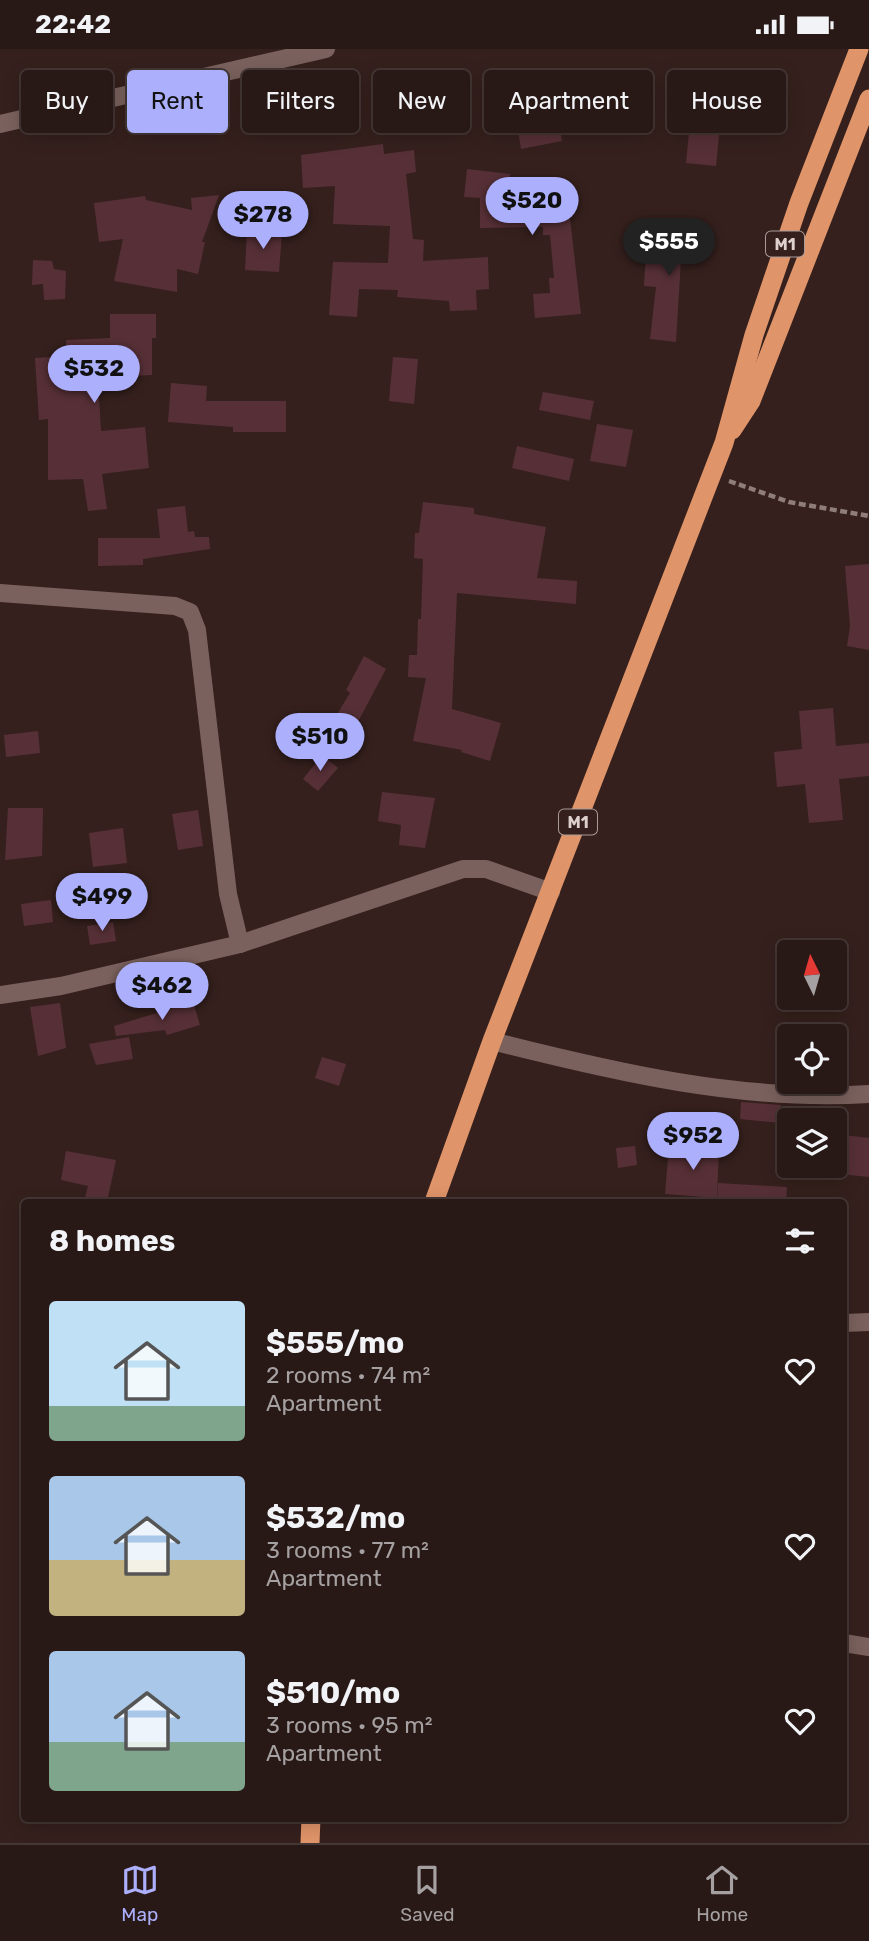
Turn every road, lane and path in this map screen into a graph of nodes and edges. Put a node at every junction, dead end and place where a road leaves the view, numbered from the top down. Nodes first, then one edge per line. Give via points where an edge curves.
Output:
1 (326, 49) edge
2 (859, 49) edge
3 (869, 99) edge
4 (0, 124) edge
5 (724, 443) junction
6 (712, 475) junction
7 (869, 516) edge
8 (0, 593) edge
9 (551, 892) junction
10 (240, 944) junction
11 (0, 995) edge
12 (492, 1041) junction
13 (869, 1094) edge
14 (435, 1199) edge
15 (869, 1322) edge
16 (847, 1323) edge
17 (847, 1643) edge
18 (869, 1647) edge
19 (311, 1822) edge
20 (310, 1843) edge

1 - 4 street
2 - 5 highway, M1 via 799,203 754,335
3 - 5 highway, M1 via 751,401
5 - 6 highway, M1
6 - 7 path via 789,502
6 - 9 highway, M1
8 - 10 street via 175,606 190,612 197,630 228,894
9 - 10 street via 486,869 463,869
9 - 12 highway, M1
10 - 11 street via 61,986
12 - 13 street via 640,1075 783,1094
12 - 14 highway, M1
15 - 16 street
17 - 18 street
19 - 20 highway

